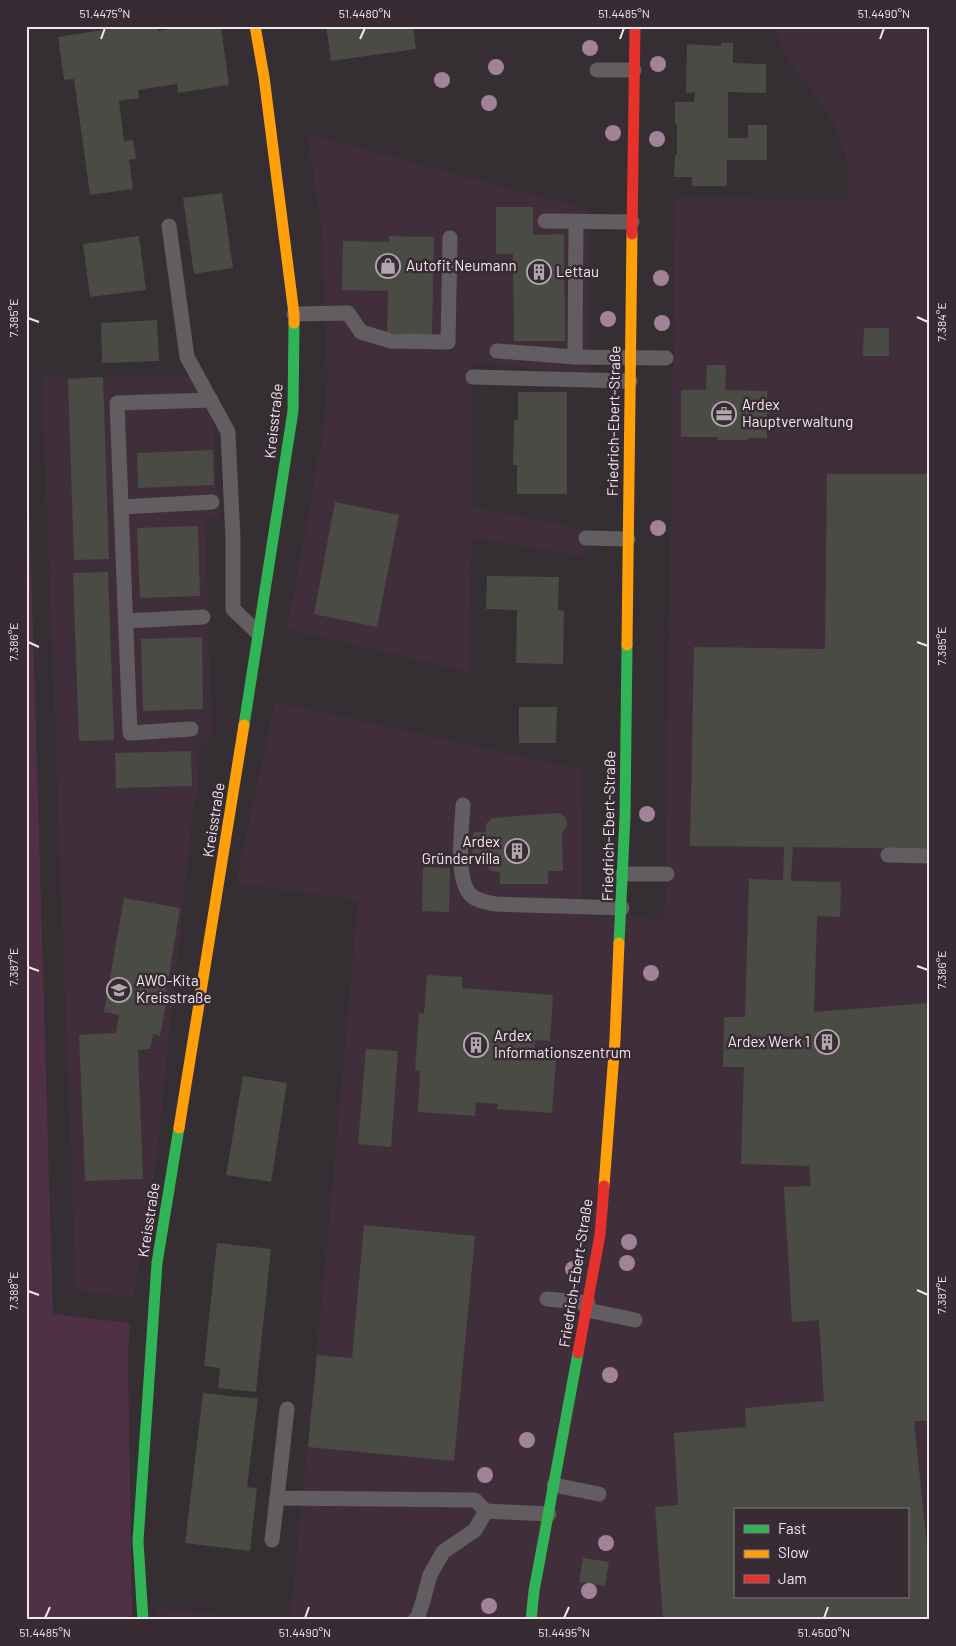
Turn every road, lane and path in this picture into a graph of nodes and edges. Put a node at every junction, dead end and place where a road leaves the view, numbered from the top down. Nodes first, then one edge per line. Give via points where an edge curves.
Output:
1 (256, 26) edge
2 (635, 26) edge
3 (596, 70) dead end
4 (634, 70) junction
5 (545, 221) dead end
6 (576, 221) junction
7 (632, 222) junction
8 (169, 226) dead end
9 (450, 238) dead end
10 (294, 314) junction
11 (497, 351) dead end
12 (575, 357) junction
13 (630, 358) junction
14 (666, 358) dead end
15 (473, 377) dead end
16 (630, 381) junction
17 (211, 400) junction
18 (212, 502) dead end
19 (121, 507) junction
20 (586, 538) dead end
21 (628, 540) junction
22 (203, 617) dead end
23 (126, 621) junction
24 (257, 632) junction
25 (192, 729) dead end
26 (463, 805) dead end
27 (888, 855) dead end
28 (930, 856) edge
29 (623, 874) junction
30 (667, 874) dead end
31 (622, 908) junction
32 (547, 1299) dead end
33 (588, 1307) junction
34 (635, 1320) dead end
35 (287, 1409) dead end
36 (554, 1485) junction
37 (599, 1494) dead end
38 (277, 1498) junction
39 (486, 1511) junction
40 (549, 1514) junction
41 (272, 1540) dead end
42 (143, 1620) edge
43 (415, 1620) edge
44 (530, 1620) edge

1 - 10 street, Kreisstraße
2 - 4 street, Friedrich-Ebert-Straße
3 - 4 lane
4 - 7 street, Friedrich-Ebert-Straße
5 - 6 lane
6 - 7 lane
6 - 12 lane
7 - 13 street, Friedrich-Ebert-Straße
8 - 17 lane via 187,357
9 - 10 lane via 448,342 391,341 361,332 348,313
10 - 24 street, Kreisstraße via 293,411
11 - 12 lane
12 - 13 lane
13 - 14 lane
13 - 16 street, Friedrich-Ebert-Straße
15 - 16 lane
16 - 21 street, Friedrich-Ebert-Straße
17 - 19 lane via 117,403
17 - 24 lane via 228,432 233,609
18 - 19 lane
19 - 23 lane
20 - 21 lane
21 - 29 street, Friedrich-Ebert-Straße
22 - 23 lane
23 - 25 lane via 130,732
24 - 42 street, Kreisstraße via 157,1262 138,1541
26 - 31 lane via 461,873 469,894 480,901 495,904
27 - 28 lane
29 - 30 lane
29 - 31 street, Friedrich-Ebert-Straße
31 - 33 street, Friedrich-Ebert-Straße via 616,1040 600,1235
32 - 33 lane
33 - 34 lane
33 - 36 street, Friedrich-Ebert-Straße
35 - 38 lane
36 - 37 lane
36 - 40 street, Friedrich-Ebert-Straße
38 - 39 lane via 475,1500
38 - 41 lane
39 - 40 lane
39 - 43 lane via 475,1530 443,1552 430,1575
40 - 44 street, Friedrich-Ebert-Straße

